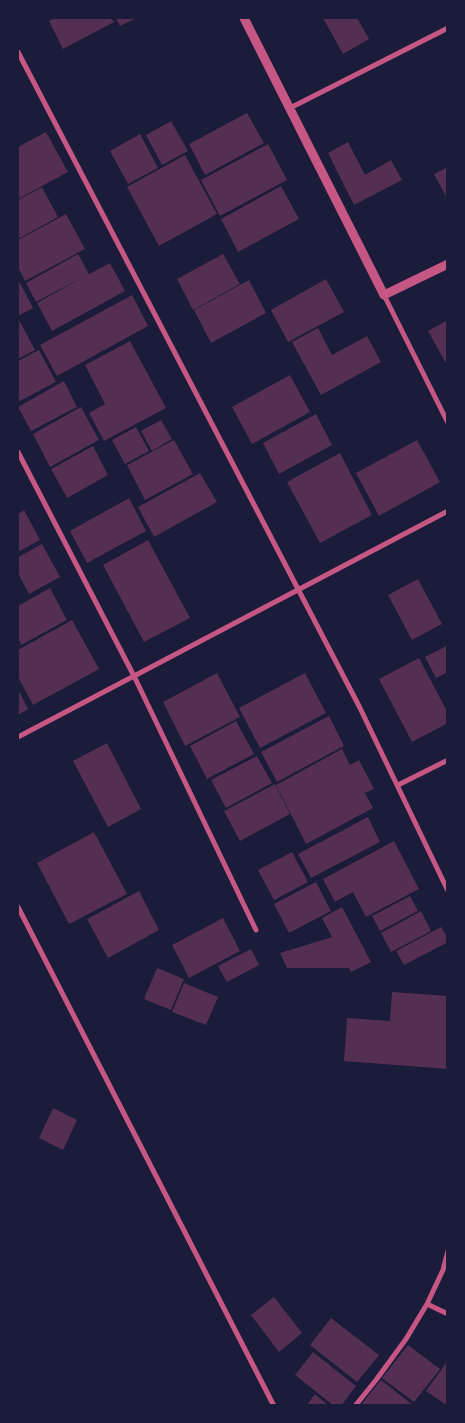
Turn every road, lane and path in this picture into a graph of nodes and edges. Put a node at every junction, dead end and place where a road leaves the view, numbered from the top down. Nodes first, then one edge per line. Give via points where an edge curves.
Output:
1 (244, 18) edge
2 (448, 28) edge
3 (18, 52) edge
4 (290, 108) junction
5 (448, 264) edge
6 (384, 295) junction
7 (448, 423) edge
8 (18, 452) edge
9 (448, 511) edge
10 (298, 590) junction
11 (134, 676) junction
12 (18, 737) edge
13 (448, 760) edge
14 (398, 785) junction
15 (448, 890) edge
16 (18, 907) edge
17 (256, 930) dead end
18 (448, 1251) edge
19 (427, 1304) junction
20 (448, 1314) edge
21 (274, 1406) edge
22 (355, 1406) edge

1 - 4 street
2 - 4 street
3 - 10 street
4 - 6 street
5 - 6 street
6 - 7 street
8 - 11 street
9 - 10 street
10 - 11 street
10 - 14 street
11 - 12 street
11 - 17 street
13 - 14 street
14 - 15 street
16 - 21 street
18 - 19 street
19 - 20 street
19 - 22 street via 406,1339

